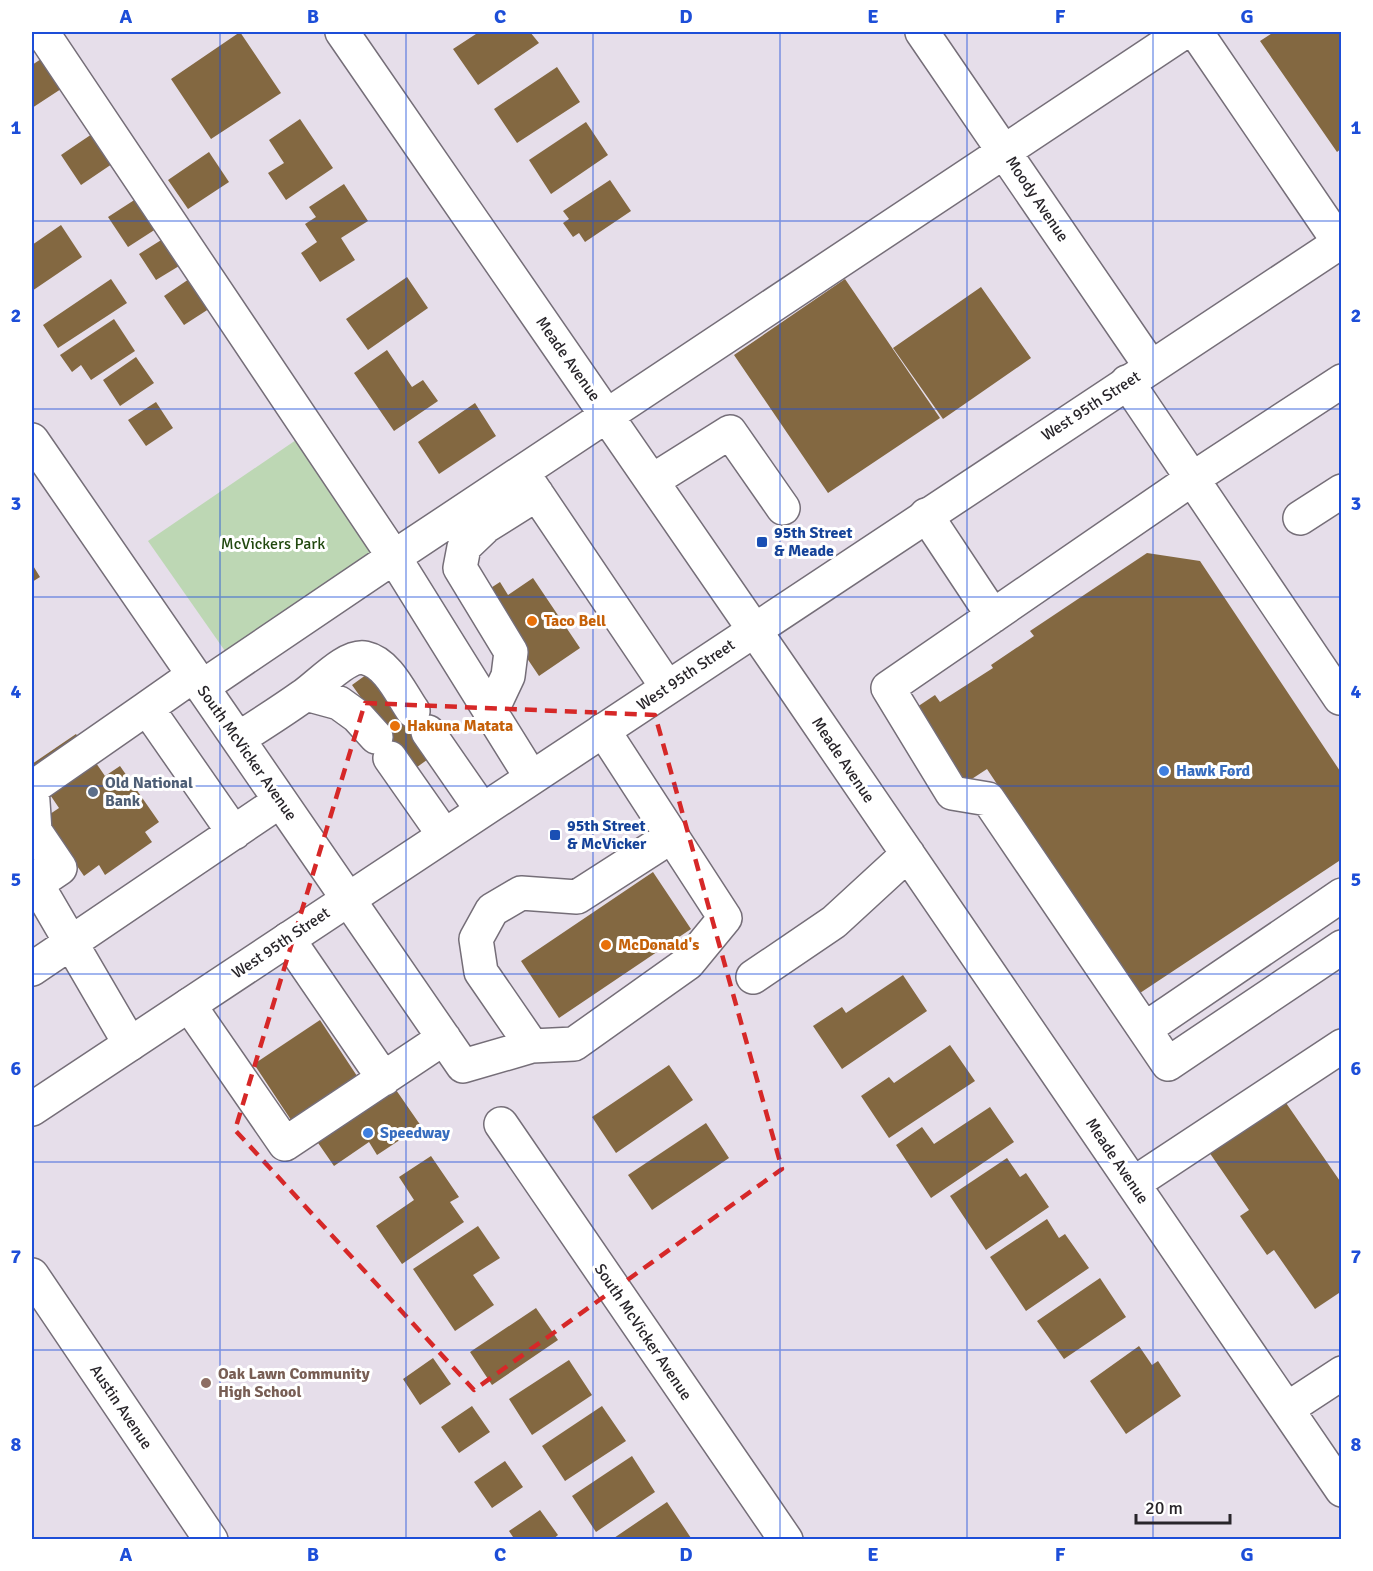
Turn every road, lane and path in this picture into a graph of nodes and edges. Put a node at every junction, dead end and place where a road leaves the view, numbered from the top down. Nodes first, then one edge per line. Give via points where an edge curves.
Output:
1 (42, 32) edge
2 (342, 32) edge
3 (922, 32) edge
4 (1184, 32) edge
5 (1196, 32) edge
6 (1004, 151) junction
7 (1340, 242) edge
8 (1139, 374) junction
9 (1341, 381) edge
10 (606, 416) junction
11 (32, 440) edge
12 (1192, 479) junction
13 (652, 482) junction
14 (530, 483) junction
15 (1341, 491) edge
16 (783, 508) dead end
17 (926, 515) junction
18 (1300, 518) dead end
19 (394, 557) junction
20 (993, 616) junction
21 (754, 630) junction
22 (198, 681) junction
23 (667, 687) junction
24 (306, 694) junction
25 (1340, 698) dead end
26 (147, 708) junction
27 (491, 712) junction
28 (603, 730) junction
29 (238, 739) junction
30 (531, 777) junction
31 (32, 788) edge
32 (280, 801) junction
33 (482, 810) junction
34 (234, 832) junction
35 (444, 835) junction
36 (672, 836) junction
37 (908, 854) junction
38 (33, 882) edge
39 (1341, 895) edge
40 (348, 899) junction
41 (288, 939) junction
42 (71, 942) junction
43 (1341, 946) edge
44 (32, 969) edge
45 (753, 977) dead end
46 (189, 1005) junction
47 (1145, 1029) junction
48 (444, 1038) junction
49 (130, 1044) junction
50 (532, 1046) junction
51 (1340, 1050) edge
52 (384, 1079) junction
53 (32, 1109) edge
54 (501, 1124) dead end
55 (1133, 1184) junction
56 (32, 1275) edge
57 (1341, 1373) edge
58 (1287, 1409) junction
59 (1341, 1490) edge
60 (211, 1539) edge
61 (786, 1539) edge

1 - 19 street
2 - 10 street, Meade Avenue
3 - 6 street, Moody Avenue
4 - 6 street
5 - 7 street
6 - 8 street, Moody Avenue
6 - 10 street
7 - 8 street, West 95th Street
8 - 12 street, Moody Avenue
8 - 17 street, West 95th Street
9 - 12 street
10 - 13 street, Meade Avenue
10 - 14 street
11 - 22 street, South McVicker Avenue
12 - 20 street
12 - 25 street, Moody Avenue
13 - 16 street via 730,432
13 - 21 street, Meade Avenue
14 - 19 street
14 - 23 street
14 - 27 street via 464,547 460,568 511,652 508,676
15 - 18 street
17 - 20 street
17 - 21 street, West 95th Street
19 - 22 street
19 - 27 street
20 - 47 street via 888,688 952,793 988,799
21 - 23 street, West 95th Street
21 - 37 street, Meade Avenue
22 - 26 street
22 - 29 street, South McVicker Avenue
23 - 28 street, West 95th Street
24 - 29 street
24 - 33 street via 353,660 364,658 384,668
24 - 35 street via 339,703 357,716
26 - 31 street
26 - 34 street
27 - 30 street
28 - 30 street, West 95th Street
28 - 36 street
29 - 32 street, South McVicker Avenue
30 - 33 street, West 95th Street
31 - 38 street via 35,831 60,868
32 - 34 street
32 - 40 street, South McVicker Avenue
33 - 35 street, West 95th Street
34 - 42 street
35 - 40 street, West 95th Street
36 - 50 street via 725,918 688,963 574,1044
36 - 50 street via 577,897 520,893 492,910 476,939 481,972
37 - 45 street via 834,922
37 - 55 street, Meade Avenue
38 - 42 street
39 - 47 street
40 - 41 street, West 95th Street
40 - 48 street, South McVicker Avenue
41 - 46 street, West 95th Street
41 - 52 street
42 - 44 street
42 - 49 street
43 - 47 street via 1168,1064
46 - 49 street, West 95th Street
46 - 52 street via 285,1144
48 - 50 street, South McVicker Avenue via 463,1066
48 - 52 street
49 - 53 street, West 95th Street
51 - 55 street
54 - 61 street, South McVicker Avenue
55 - 58 street, Meade Avenue
56 - 60 street, Austin Avenue
57 - 58 street
58 - 59 street, Meade Avenue

